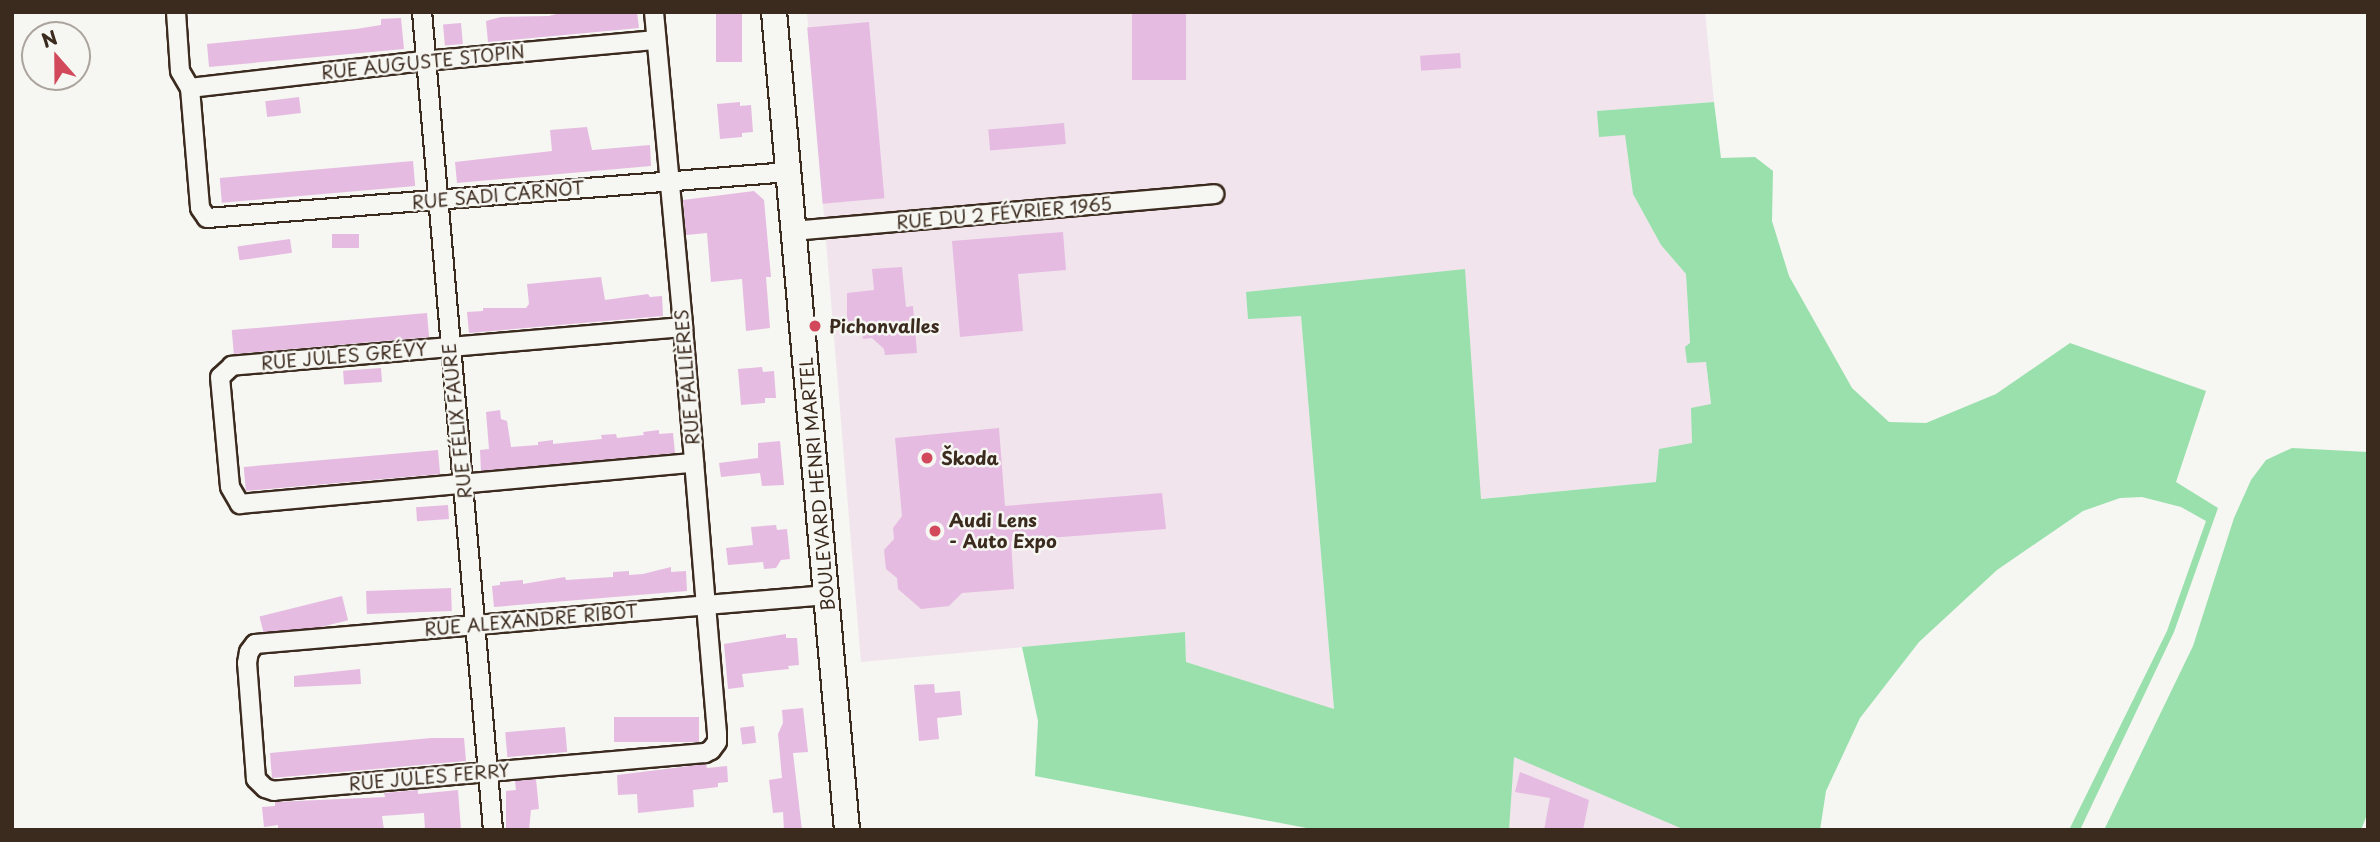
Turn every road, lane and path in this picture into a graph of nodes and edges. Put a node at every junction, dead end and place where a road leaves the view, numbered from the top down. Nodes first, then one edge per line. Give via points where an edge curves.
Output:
1 (176, 12) edge
2 (422, 12) edge
3 (654, 12) edge
4 (774, 12) edge
5 (656, 40) junction
6 (425, 61) junction
7 (190, 88) junction
8 (789, 172) junction
9 (668, 181) junction
10 (1214, 194) dead end
11 (438, 200) junction
12 (793, 231) junction
13 (683, 327) junction
14 (450, 348) junction
15 (694, 463) junction
16 (464, 484) junction
17 (828, 595) junction
18 (706, 605) junction
19 (475, 625) junction
20 (247, 663) joint
21 (717, 742) joint
22 (489, 772) junction
23 (493, 830) edge
24 (847, 830) edge

1 - 7 street via 180,71
2 - 6 street, RUE FÉLIX FAURE
3 - 5 street, RUE FALLIÈRES
4 - 8 street, BOULEVARD HENRI MARTEL
5 - 6 street, RUE AUGUSTE STOPIN
5 - 9 street, RUE FALLIÈRES
6 - 7 street, RUE AUGUSTE STOPIN
6 - 11 street, RUE FÉLIX FAURE
7 - 11 street, RUE SADI CARNOT via 200,208 207,218
8 - 9 street, RUE SADI CARNOT
8 - 12 street, BOULEVARD HENRI MARTEL
9 - 11 street, RUE SADI CARNOT
9 - 13 street, RUE FALLIÈRES
10 - 12 street, RUE DU 2 FÉVRIER 1965
11 - 14 street, RUE FÉLIX FAURE
12 - 17 street, BOULEVARD HENRI MARTEL
13 - 14 street, RUE JULES GRÉVY
13 - 15 street, RUE FALLIÈRES
14 - 16 street, RUE FÉLIX FAURE
14 - 16 street, RUE JULES GRÉVY via 232,366 220,377 230,488 240,503
15 - 16 street
15 - 18 street, RUE FALLIÈRES
16 - 19 street, RUE FÉLIX FAURE
17 - 18 street, RUE ALEXANDRE RIBOT
17 - 24 street, BOULEVARD HENRI MARTEL
18 - 19 street, RUE ALEXANDRE RIBOT
18 - 21 street, RUE FALLIÈRES
19 - 20 street, RUE ALEXANDRE RIBOT via 255,644
19 - 22 street, RUE FÉLIX FAURE
20 - 22 street, RUE JULES FERRY via 256,779 265,788 274,791
21 - 22 street, RUE JULES FERRY via 705,752
22 - 23 street, RUE FÉLIX FAURE

